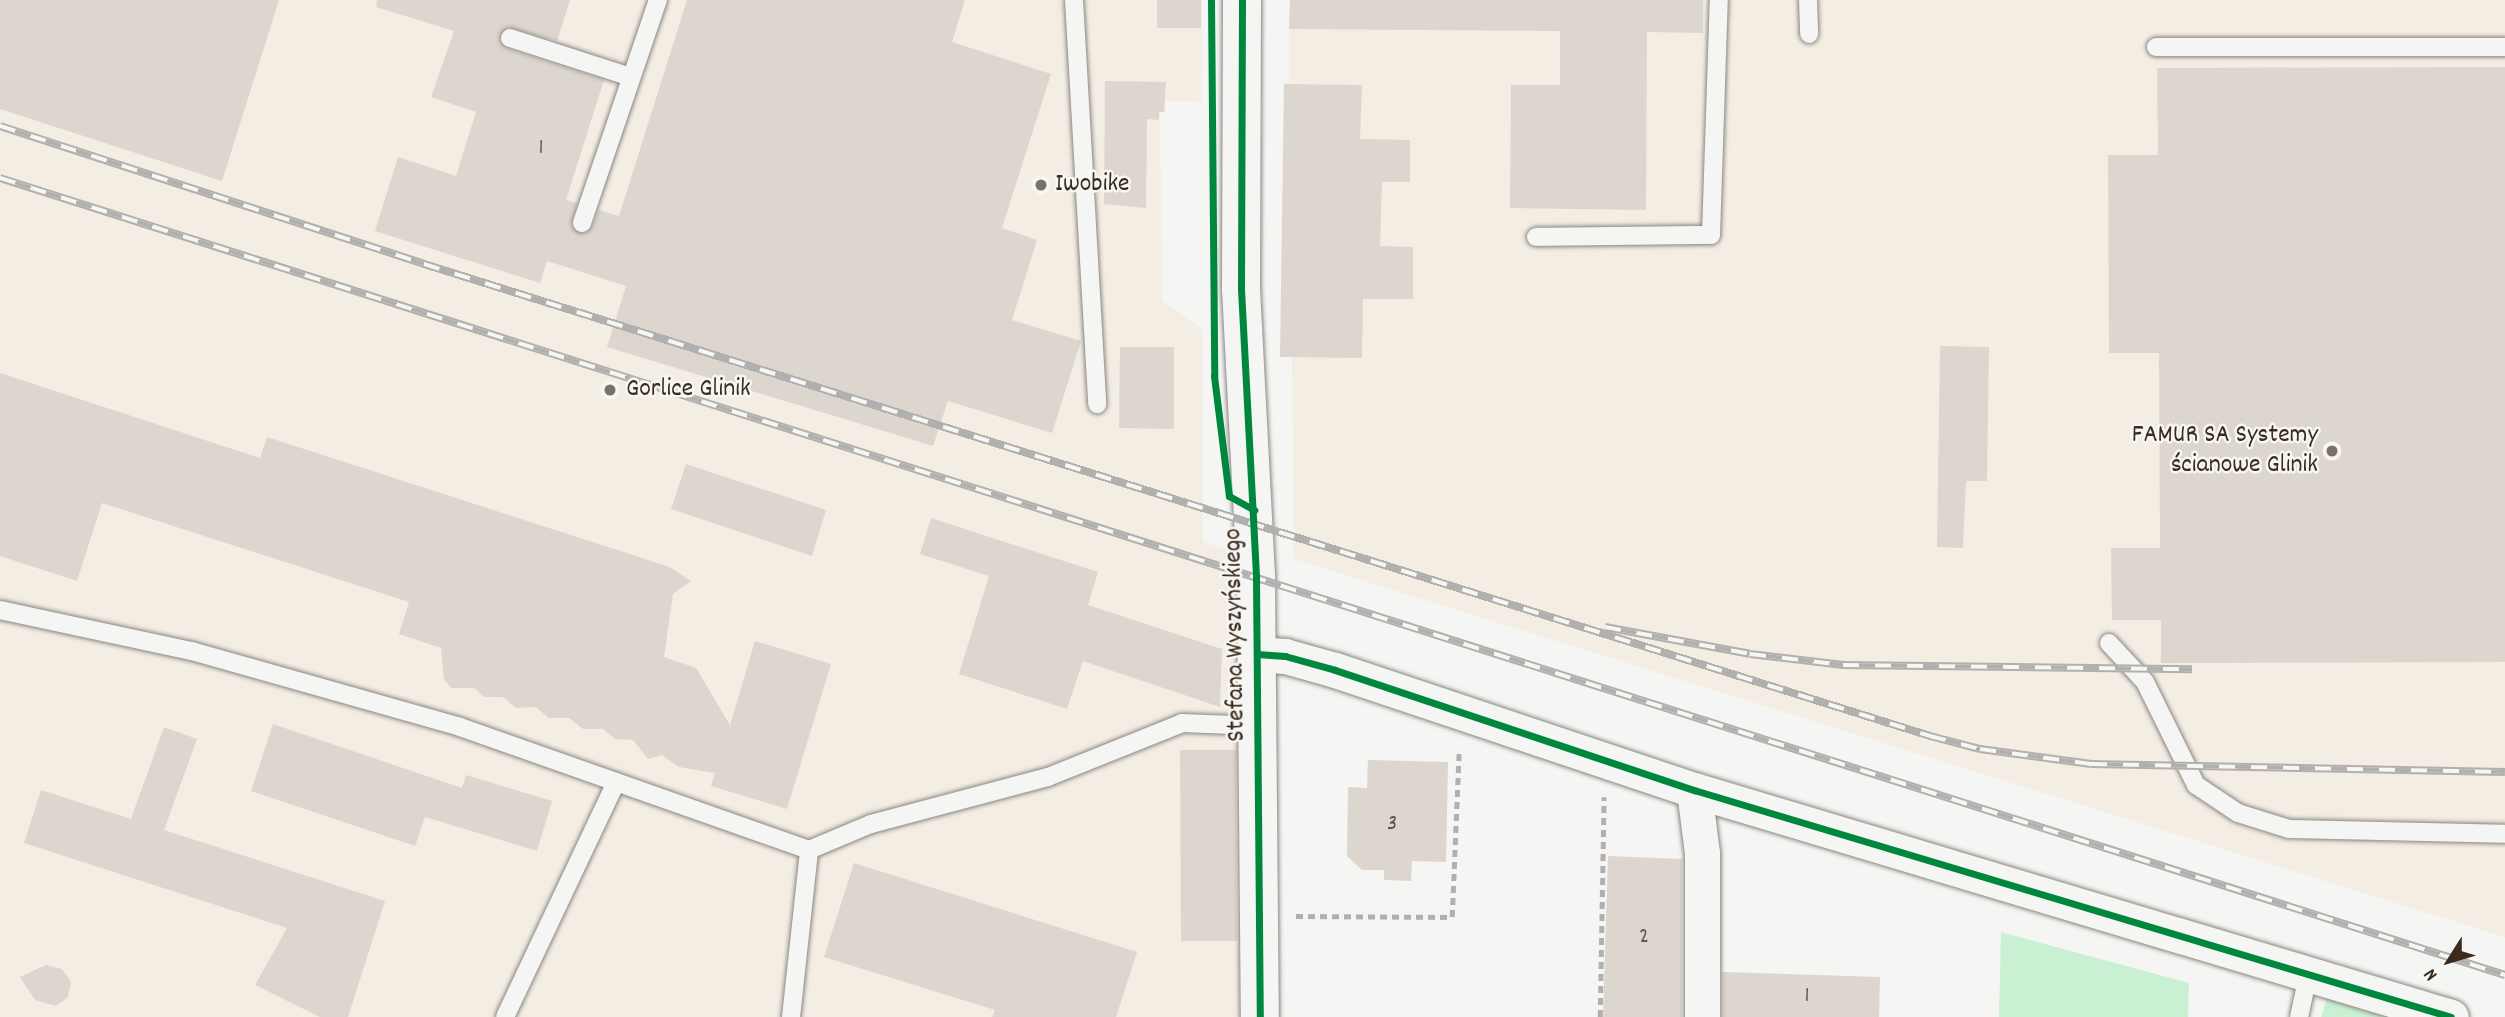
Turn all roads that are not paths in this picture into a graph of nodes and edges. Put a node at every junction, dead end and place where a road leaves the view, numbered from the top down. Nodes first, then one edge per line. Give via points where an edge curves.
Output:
1 (658, 0) edge
2 (1073, 0) edge
3 (1242, 0) edge
4 (1719, 0) edge
5 (1808, 0) edge
6 (1809, 34) dead end
7 (510, 38) dead end
8 (2156, 47) dead end
9 (2505, 47) edge
10 (631, 77) junction
11 (582, 223) dead end
12 (1536, 237) dead end
13 (1097, 404) dead end
14 (0, 610) edge
15 (2109, 643) dead end
16 (1258, 654) junction
17 (1259, 726) junction
18 (616, 782) junction
19 (1694, 790) junction
20 (2505, 834) edge
21 (809, 850) junction
22 (2309, 971) junction
23 (505, 1017) edge
24 (791, 1017) edge
25 (1260, 1017) edge
26 (1702, 1017) edge
27 (2300, 1017) edge
28 (2451, 1017) edge

1 - 10 lane
2 - 13 lane
3 - 16 street, Stefana Wyszyńskiego via 1241,289
4 - 12 lane via 1711,235
5 - 6 lane
7 - 10 lane
8 - 9 lane
10 - 11 lane
14 - 18 lane via 192,651 460,727
15 - 20 lane via 2145,682 2196,785 2238,813 2289,829
16 - 17 street, Stefana Wyszyńskiego
16 - 19 street via 1285,656 1335,670
17 - 21 lane via 1182,723 1048,778 871,824
17 - 25 street, Stefana Wyszyńskiego
18 - 21 lane
18 - 23 lane
19 - 22 street
19 - 26 street via 1702,853
21 - 24 lane
22 - 27 lane
22 - 28 street

